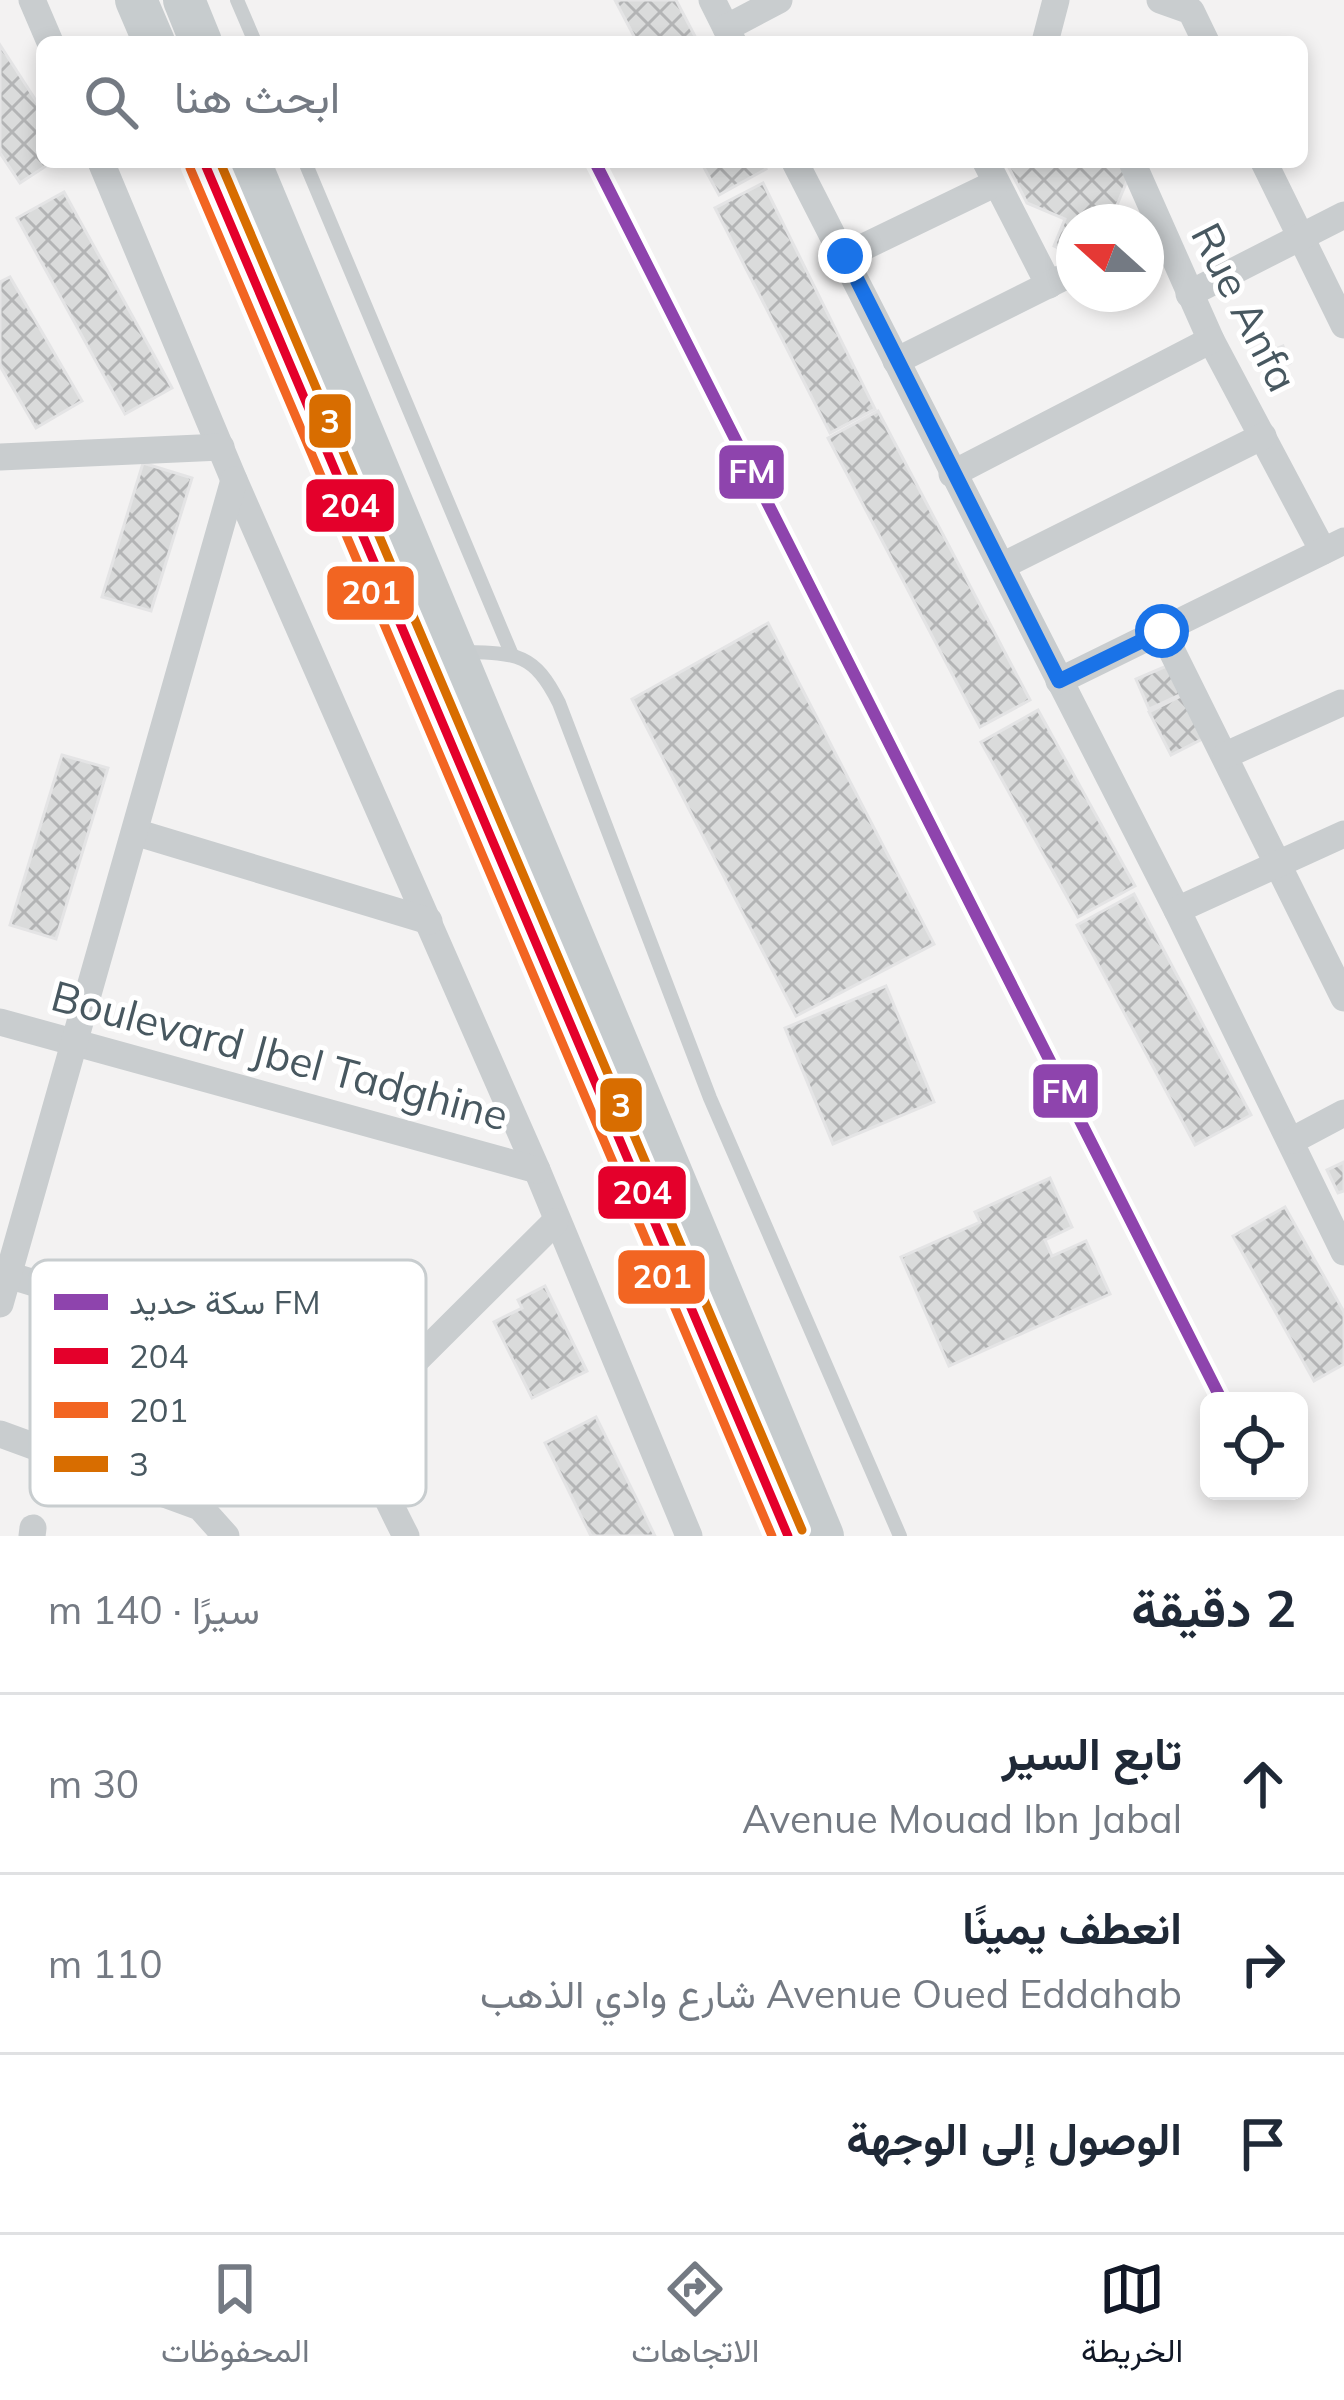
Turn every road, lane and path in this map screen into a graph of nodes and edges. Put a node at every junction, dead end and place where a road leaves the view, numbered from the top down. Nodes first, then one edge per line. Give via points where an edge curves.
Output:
1 (32, 0) edge
2 (136, 0) edge
3 (184, 0) edge
4 (237, 0) edge
5 (712, 0) edge
6 (779, 0) edge
7 (1056, 0) edge
8 (1160, 0) edge
9 (1203, 6) edge
10 (730, 35) edge
11 (47, 36) edge
12 (151, 36) edge
13 (199, 36) edge
14 (252, 36) edge
15 (1047, 36) edge
16 (1206, 36) edge
17 (104, 168) edge
18 (207, 168) edge
19 (252, 168) edge
20 (308, 168) edge
21 (798, 168) edge
22 (1134, 168) edge
23 (1267, 168) edge
24 (991, 172) edge
25 (1144, 204) edge
26 (1344, 214) edge
27 (1301, 237) junction
28 (1164, 251) edge
29 (845, 256) junction
30 (1056, 269) edge
31 (1056, 281) edge
32 (1189, 294) junction
33 (1344, 325) edge
34 (1211, 340) junction
35 (896, 361) junction
36 (1263, 436) junction
37 (221, 447) junction
38 (0, 457) edge
39 (952, 474) junction
40 (234, 481) junction
41 (1334, 546) edge
42 (1002, 566) junction
43 (1162, 631) junction
44 (451, 651) junction
45 (512, 655) junction
46 (1059, 681) junction
47 (1341, 703) edge
48 (1226, 755) junction
49 (138, 833) junction
50 (1344, 834) edge
51 (1279, 865) junction
52 (1177, 910) junction
53 (429, 921) junction
54 (1340, 981) edge
55 (0, 1022) edge
56 (74, 1041) junction
57 (1344, 1113) edge
58 (1293, 1140) junction
59 (537, 1170) junction
60 (13, 1216) edge
61 (555, 1222) junction
62 (1344, 1252) edge
63 (8, 1275) junction
64 (30, 1282) edge
65 (0, 1304) edge
66 (426, 1350) edge
67 (0, 1434) edge
68 (30, 1445) edge
69 (197, 1506) edge
70 (391, 1506) edge
71 (226, 1536) edge
72 (406, 1536) edge
73 (689, 1536) edge
74 (788, 1536) edge
75 (823, 1536) edge
76 (900, 1536) edge

1 - 11 street
2 - 12 main road
3 - 13 main road
4 - 14 lane
5 - 10 street
6 - 10 street
7 - 15 street
8 - 9 street
9 - 16 street
17 - 37 street
18 - 74 main road
19 - 44 main road
20 - 45 lane
21 - 29 street
22 - 25 street, Rue Anfa
23 - 27 street
24 - 29 street
24 - 30 street
26 - 27 street
27 - 32 street
27 - 33 street
28 - 32 street, Rue Anfa
29 - 35 street
31 - 35 street
32 - 34 street, Rue Anfa
34 - 36 street, Rue Anfa
34 - 39 street
35 - 39 street
36 - 41 street, Rue Anfa
36 - 42 street
37 - 38 street
37 - 40 street
39 - 42 street
40 - 49 street
40 - 53 street
41 - 43 street
42 - 46 street
43 - 46 street
43 - 48 street
44 - 45 lane
44 - 75 main road
45 - 76 lane via 544,673 559,703 710,1098
46 - 52 street
47 - 48 street
48 - 51 street
49 - 53 street
49 - 56 street
50 - 51 street
51 - 52 street
51 - 54 street
52 - 58 street
53 - 59 street
55 - 56 street, Boulevard Jbel Tadghine
56 - 59 street, Boulevard Jbel Tadghine
56 - 60 street
57 - 58 street
58 - 62 street
59 - 61 street
60 - 63 street
61 - 66 street
61 - 73 street
63 - 64 street
63 - 65 street
67 - 68 street
69 - 71 street
70 - 72 street

